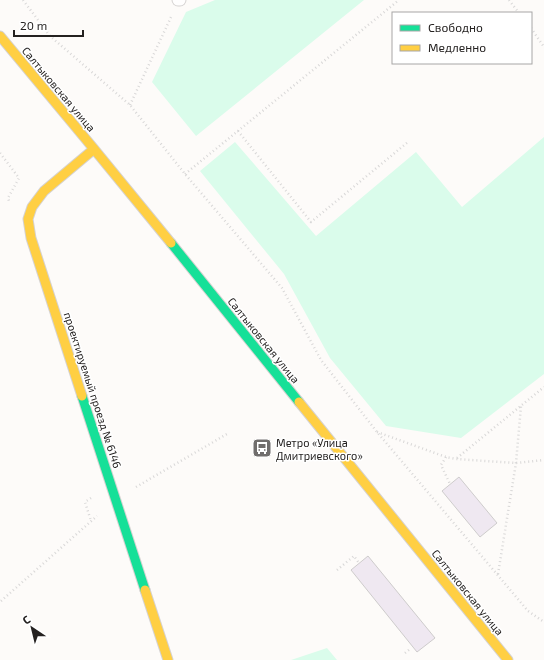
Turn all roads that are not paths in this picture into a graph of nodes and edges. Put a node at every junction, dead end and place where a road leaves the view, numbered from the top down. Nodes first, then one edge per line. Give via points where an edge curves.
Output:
1 (0, 36) edge
2 (94, 149) junction
3 (168, 660) edge
4 (508, 660) edge

1 - 2 main road, Салтыковская улица
2 - 3 main road, проектируемый проезд № 6146 via 44,191 32,207 28,219 31,238
2 - 4 main road, Салтыковская улица

